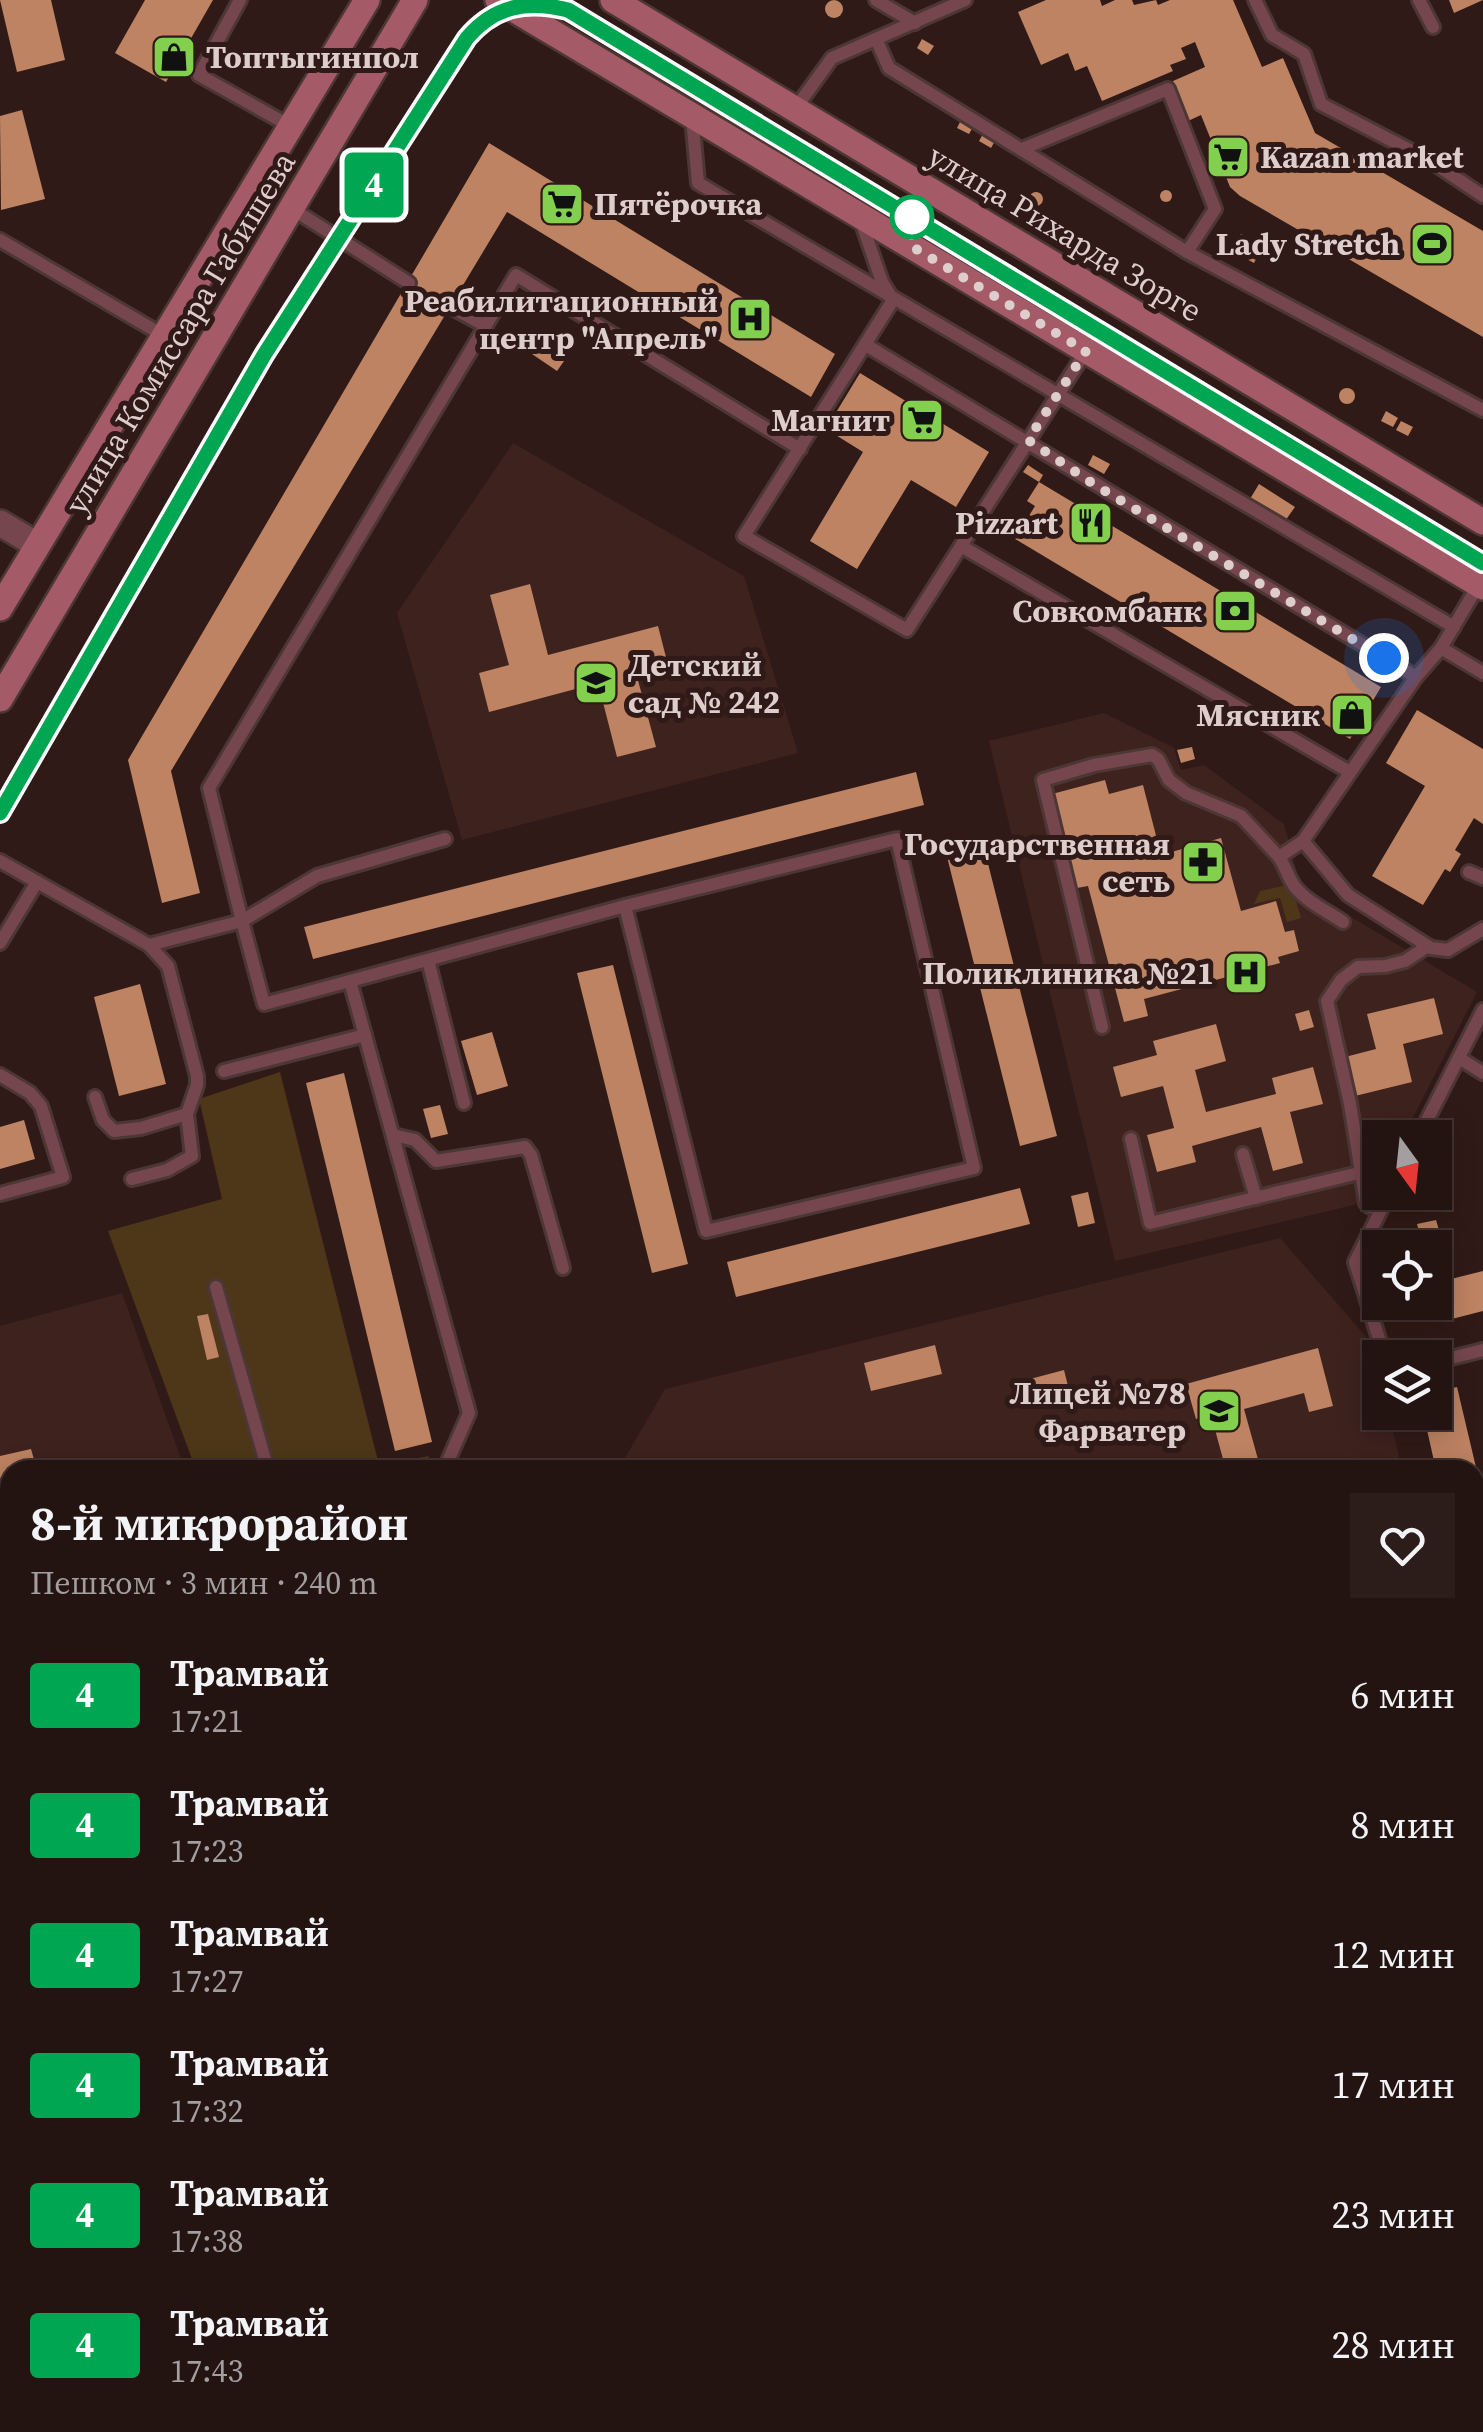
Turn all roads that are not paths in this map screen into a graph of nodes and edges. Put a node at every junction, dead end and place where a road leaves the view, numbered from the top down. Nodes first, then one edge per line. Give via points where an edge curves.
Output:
1 (240, 0) edge
2 (367, 0) edge
3 (416, 0) edge
4 (498, 0) edge
5 (613, 0) edge
6 (876, 0) edge
7 (964, 0) edge
8 (1256, 0) edge
9 (1419, 0) edge
10 (915, 23) junction
11 (1434, 26) dead end
12 (876, 40) junction
13 (795, 109) junction
14 (692, 115) junction
15 (290, 126) junction
16 (1022, 150) junction
17 (1483, 196) edge
18 (292, 208) junction
19 (858, 214) junction
20 (0, 240) edge
21 (1187, 252) junction
22 (409, 282) dead end
23 (893, 300) junction
24 (449, 306) dead end
25 (486, 326) junction
26 (166, 337) junction
27 (866, 345) junction
28 (1086, 351) junction
29 (1058, 394) junction
30 (1483, 410) edge
31 (1028, 440) junction
32 (800, 449) junction
33 (1483, 522) edge
34 (0, 523) edge
35 (37, 545) junction
36 (961, 546) junction
37 (1481, 586) edge
38 (0, 608) edge
39 (1454, 627) junction
40 (1441, 648) junction
41 (1483, 674) edge
42 (1416, 677) junction
43 (0, 699) edge
44 (1348, 772) junction
45 (445, 839) dead end
46 (1304, 841) junction
47 (1279, 857) junction
48 (0, 861) edge
49 (1470, 872) dead end
50 (1483, 878) edge
51 (37, 882) junction
52 (625, 906) junction
53 (242, 921) junction
54 (1343, 922) dead end
55 (1483, 929) edge
56 (0, 943) edge
57 (149, 944) junction
58 (1428, 946) junction
59 (428, 960) junction
60 (350, 982) junction
61 (1483, 1010) edge
62 (1102, 1026) dead end
63 (365, 1035) junction
64 (1459, 1058) junction
65 (224, 1071) dead end
66 (1483, 1073) edge
67 (0, 1075) edge
68 (95, 1097) dead end
69 (464, 1103) dead end
70 (187, 1114) junction
71 (1427, 1120) edge
72 (393, 1135) junction
73 (1131, 1139) dead end
74 (1244, 1154) dead end
75 (1359, 1173) junction
76 (132, 1180) dead end
77 (1362, 1185) edge
78 (0, 1194) edge
79 (1256, 1198) junction
80 (1381, 1210) edge
81 (564, 1268) dead end
82 (216, 1287) dead end
83 (1379, 1340) edge
84 (1483, 1350) edge
85 (1452, 1358) edge
86 (265, 1460) edge
87 (448, 1460) edge

1 - 15 lane via 199,74
2 - 15 street, улица Комиссара Габишева
3 - 18 street, улица Комиссара Габишева
4 - 14 street
5 - 13 street, улица Рихарда Зорге
6 - 10 lane
7 - 10 lane
8 - 17 lane via 1272,35 1304,54 1321,104
9 - 11 lane
10 - 12 lane
12 - 13 lane via 832,58
12 - 16 lane via 889,68
13 - 33 street, улица Рихарда Зорге
14 - 19 street
14 - 23 lane via 698,183
15 - 26 street, улица Комиссара Габишева
16 - 21 lane
16 - 21 lane via 1168,89 1214,209
18 - 22 lane
18 - 43 street, улица Комиссара Габишева
19 - 23 lane
19 - 28 street
20 - 26 lane
21 - 30 lane
23 - 27 lane
23 - 29 lane
24 - 25 lane
25 - 32 lane via 516,275
25 - 53 lane via 209,788
26 - 35 street, улица Комиссара Габишева
27 - 31 lane
27 - 32 lane
28 - 29 lane
28 - 37 street
29 - 31 lane
29 - 39 lane
31 - 36 lane
31 - 42 lane
32 - 36 lane via 744,536 907,630
34 - 35 street
35 - 38 street, улица Комиссара Габишева
36 - 44 lane
37 - 39 lane
39 - 40 lane
40 - 41 lane
40 - 42 lane
42 - 44 lane
44 - 46 lane
45 - 53 lane via 317,876
46 - 47 lane
46 - 58 lane via 1348,895
47 - 54 lane via 1303,896
47 - 62 lane via 1241,816 1169,780 1152,755 1043,780
48 - 51 lane
49 - 50 lane
51 - 56 lane
51 - 57 lane
52 - 52 lane via 897,839 974,1168 706,1231
52 - 59 lane
53 - 57 lane
53 - 60 lane via 264,1004
55 - 58 lane via 1448,950
57 - 70 lane via 168,966 197,1076
58 - 75 lane via 1405,961 1358,967 1327,1001
59 - 60 lane
59 - 69 lane
60 - 63 lane
61 - 64 lane
63 - 65 lane
63 - 72 lane
64 - 66 lane
64 - 71 lane
67 - 78 lane via 41,1106 63,1177
68 - 70 lane via 114,1131
70 - 76 lane via 192,1156
72 - 81 lane via 415,1140 436,1161 525,1147
72 - 87 lane via 469,1414
73 - 79 lane via 1150,1224
74 - 79 lane
75 - 77 lane
75 - 79 lane
80 - 83 lane via 1355,1262
82 - 86 lane
84 - 85 lane

